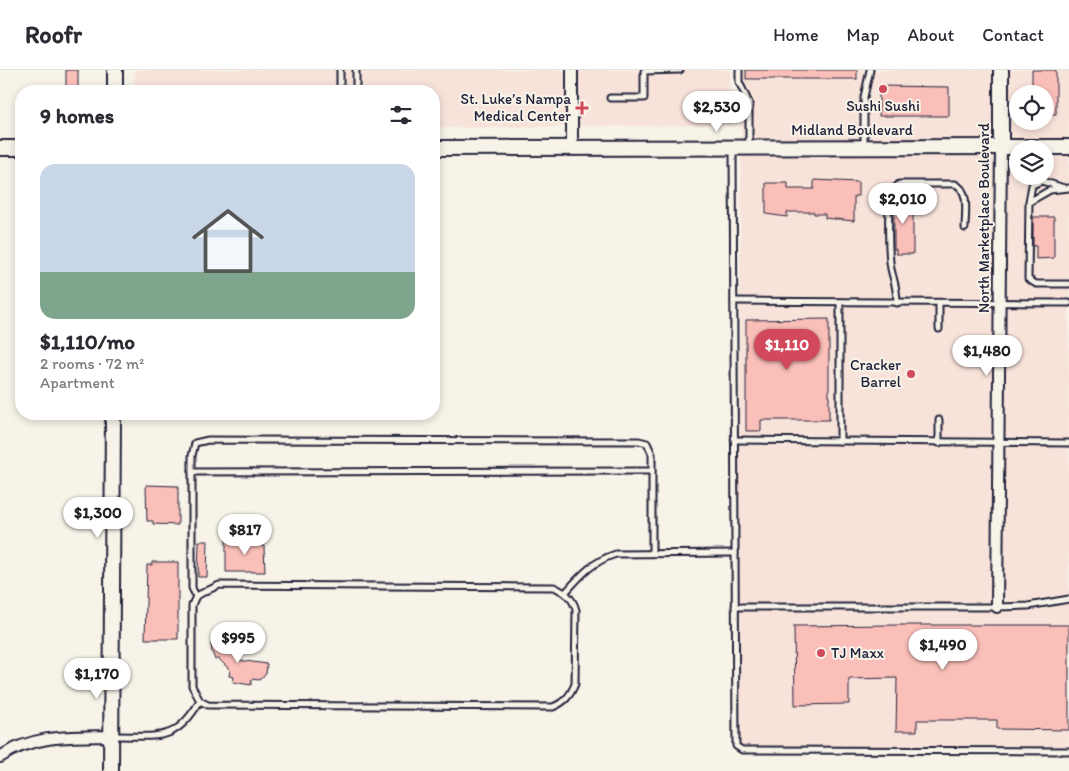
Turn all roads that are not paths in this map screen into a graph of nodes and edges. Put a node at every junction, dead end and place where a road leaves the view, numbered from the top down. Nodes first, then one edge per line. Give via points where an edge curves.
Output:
1 (115, 70) edge
2 (340, 70) edge
3 (356, 70) edge
4 (572, 70) edge
5 (680, 70) edge
6 (739, 70) edge
7 (870, 70) edge
8 (1001, 70) edge
9 (115, 85) edge
10 (340, 85) edge
11 (356, 85) edge
12 (610, 98) dead end
13 (864, 146) junction
14 (749, 147) junction
15 (1001, 147) junction
16 (1069, 147) edge
17 (0, 148) edge
18 (15, 148) edge
19 (440, 148) edge
20 (572, 148) junction
21 (733, 148) junction
22 (1067, 188) edge
23 (1029, 202) junction
24 (965, 228) dead end
25 (1069, 284) edge
26 (734, 301) junction
27 (840, 302) junction
28 (897, 303) junction
29 (939, 303) junction
30 (1000, 304) junction
31 (1069, 304) edge
32 (939, 329) dead end
33 (114, 420) edge
34 (939, 420) dead end
35 (734, 440) junction
36 (840, 442) junction
37 (939, 443) junction
38 (999, 443) junction
39 (1069, 443) edge
40 (652, 471) junction
41 (192, 472) junction
42 (652, 553) junction
43 (735, 553) junction
44 (565, 593) junction
45 (196, 596) junction
46 (1069, 599) edge
47 (735, 607) junction
48 (998, 607) junction
49 (200, 701) junction
50 (111, 736) junction
51 (1069, 751) edge
52 (0, 757) edge
53 (111, 771) edge

1 - 9 main road
2 - 10 lane
3 - 11 lane
4 - 20 street
5 - 12 lane via 644,71 644,98
6 - 14 lane via 739,82 749,103
7 - 13 lane via 864,97
8 - 15 main road, North Marketplace Boulevard
13 - 14 main road, Midland Boulevard
13 - 15 main road, Midland Boulevard
14 - 21 main road, Midland Boulevard
15 - 16 main road, Midland Boulevard
15 - 30 street, North Marketplace Boulevard
17 - 18 main road
19 - 20 main road, Midland Boulevard
20 - 21 main road, Midland Boulevard
21 - 26 lane
22 - 23 lane via 1050,190
22 - 23 lane via 1042,181 1032,185
23 - 25 lane via 1028,279 1036,284
24 - 28 lane via 965,192 961,187 955,184 896,186 889,195 891,270 897,286
26 - 27 lane
26 - 35 lane
27 - 28 lane
27 - 36 lane
28 - 29 lane
29 - 30 lane
29 - 32 lane
30 - 31 lane
30 - 38 street, North Marketplace Boulevard
33 - 50 main road
34 - 37 lane
35 - 36 lane
35 - 43 lane
36 - 37 lane
37 - 38 lane
38 - 39 lane
38 - 48 street, North Marketplace Boulevard
40 - 41 lane
40 - 41 lane via 652,454 647,444 639,441 208,440 195,443
40 - 42 lane
41 - 45 lane via 192,588
42 - 43 lane
42 - 44 lane via 616,554 602,558 587,568
43 - 47 lane
44 - 45 lane via 545,586 227,584
44 - 49 lane via 576,610 575,684 566,699 553,707 218,707
45 - 49 lane via 192,605 192,686
46 - 48 lane
47 - 48 lane
47 - 51 lane via 736,746 742,750
49 - 50 lane via 186,722 170,734
50 - 52 street via 45,738
50 - 53 main road

